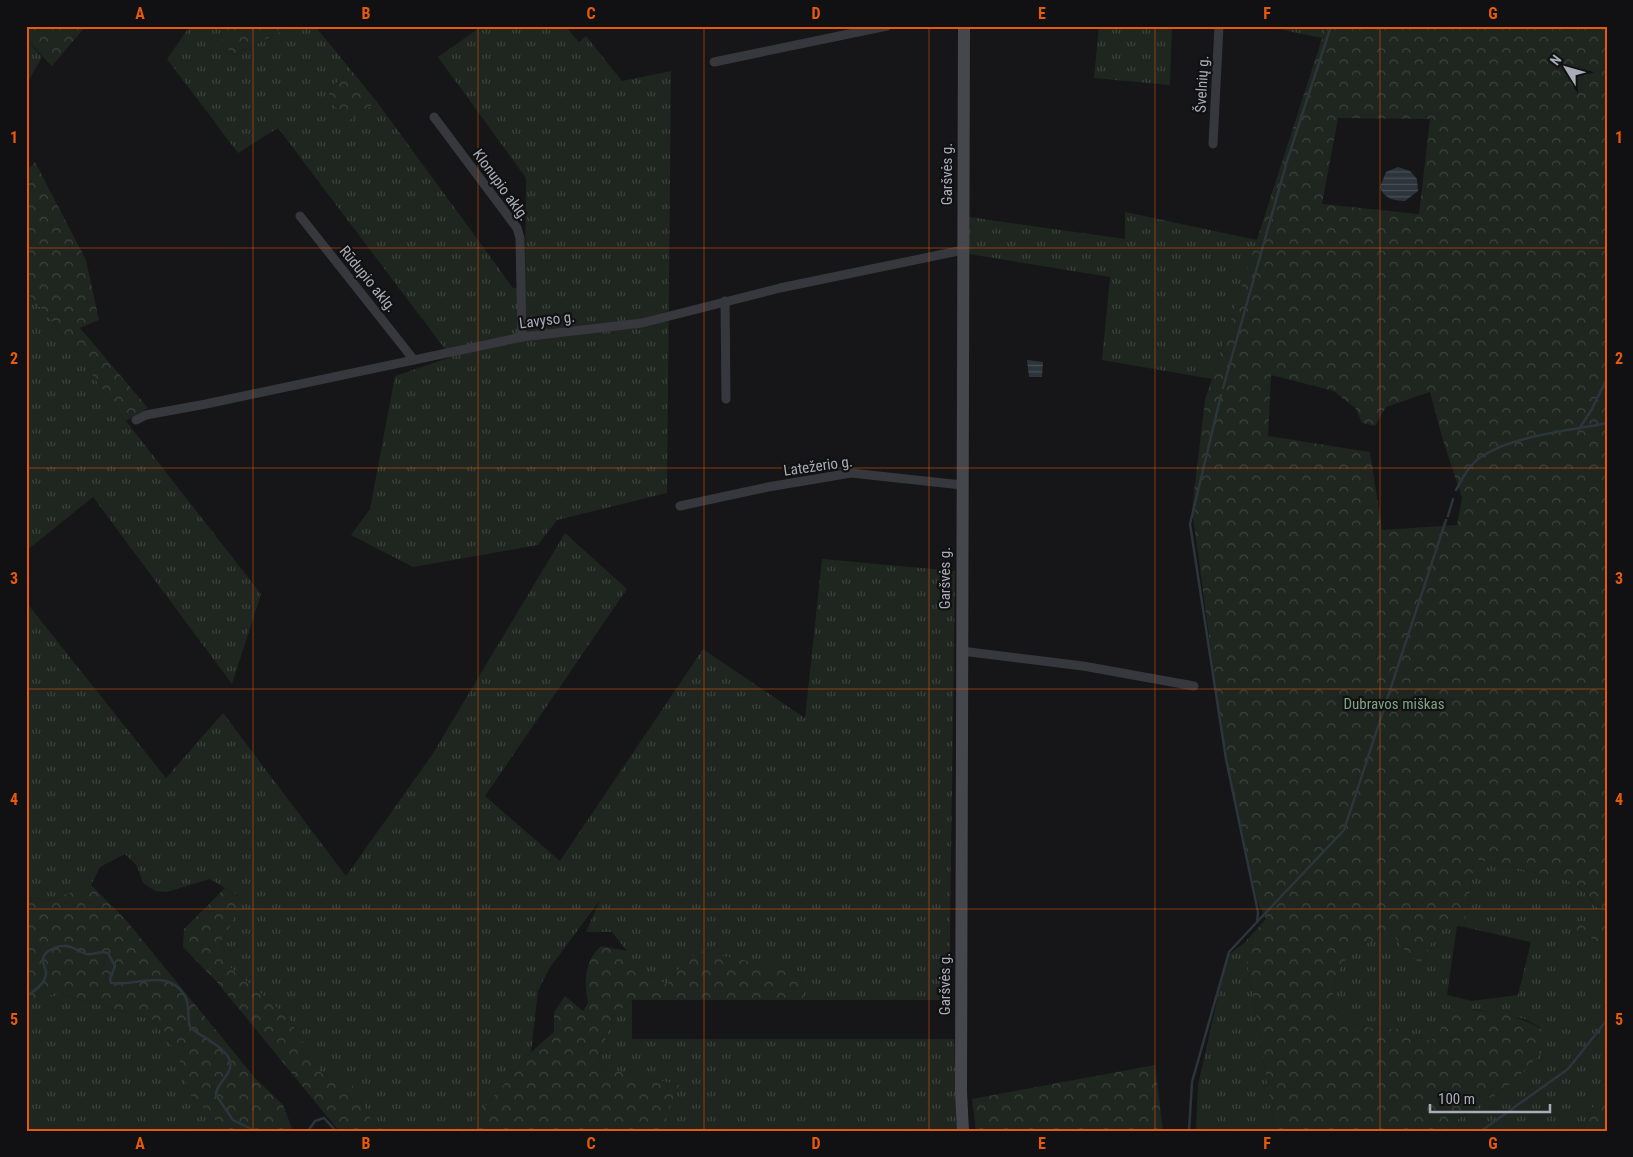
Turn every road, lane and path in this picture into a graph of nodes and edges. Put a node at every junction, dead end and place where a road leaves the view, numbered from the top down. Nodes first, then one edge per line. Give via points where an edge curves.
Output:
1 (887, 26) edge
2 (964, 26) edge
3 (1219, 26) edge
4 (714, 62) dead end
5 (434, 117) dead end
6 (1213, 144) dead end
7 (300, 216) dead end
8 (963, 250) junction
9 (725, 301) junction
10 (522, 337) junction
11 (414, 360) junction
12 (726, 399) dead end
13 (136, 420) dead end
14 (962, 485) junction
15 (680, 506) dead end
16 (960, 650) junction
17 (1194, 686) dead end
18 (963, 1131) edge

1 - 4 street
2 - 8 main road, Garšvės g.
3 - 6 street, Švelnių g.
5 - 10 street, Klonupio aklg. via 518,228
7 - 11 street, Rūdupio aklg.
8 - 9 street, Lavyso g.
8 - 14 main road, Garšvės g.
9 - 10 street, Lavyso g. via 642,322
9 - 12 street
10 - 11 street, Lavyso g.
11 - 13 street, Lavyso g. via 146,415
14 - 15 street, Latežerio g. via 851,473
14 - 16 main road, Garšvės g.
16 - 17 street via 1083,666
16 - 18 main road, Garšvės g.

